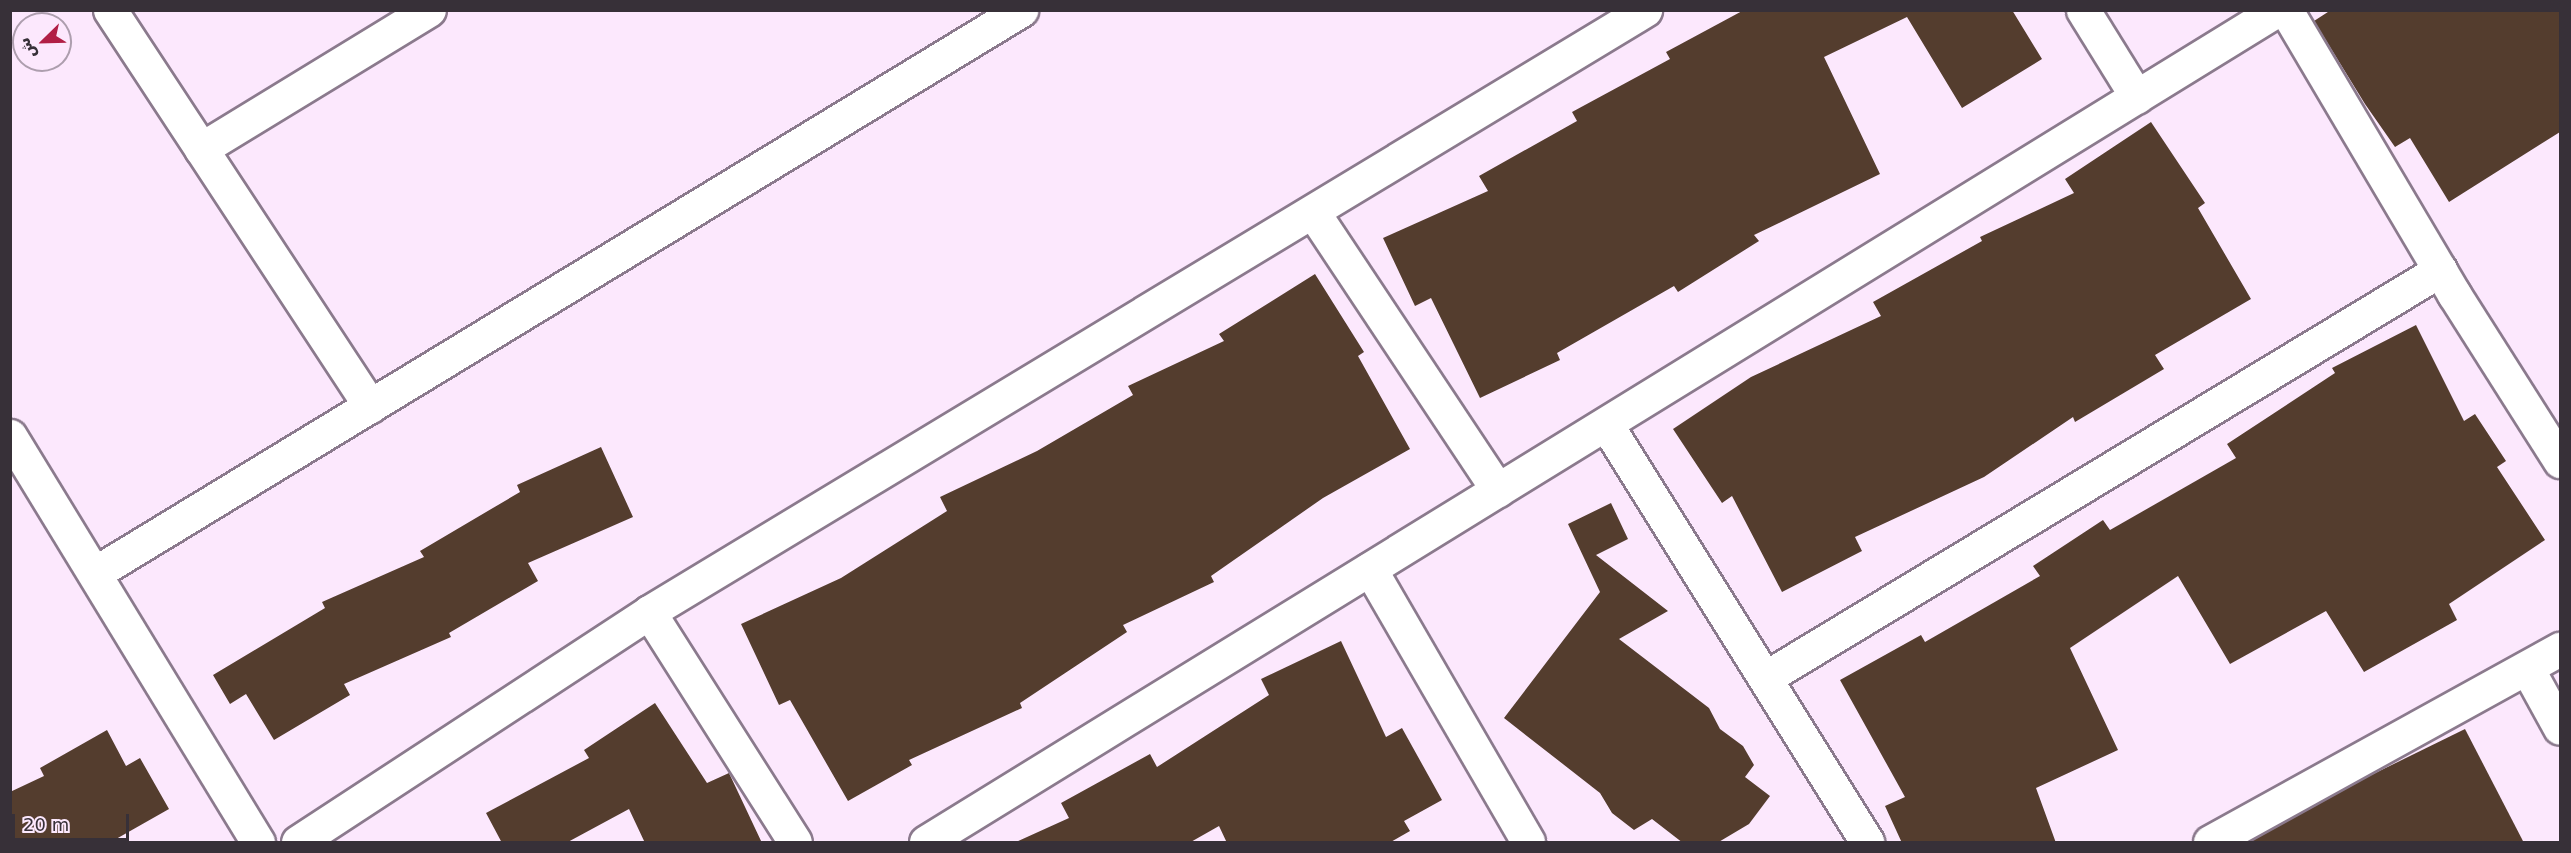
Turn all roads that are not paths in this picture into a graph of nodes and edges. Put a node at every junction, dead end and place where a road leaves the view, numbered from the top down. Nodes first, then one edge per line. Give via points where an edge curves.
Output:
1 (110, 10) edge
2 (429, 10) edge
3 (1021, 10) edge
4 (1645, 10) edge
5 (2083, 10) edge
6 (2277, 10) edge
7 (2286, 10) edge
8 (2137, 97) junction
9 (201, 149) junction
10 (1313, 212) junction
11 (2440, 270) junction
12 (370, 406) junction
13 (1606, 424) junction
14 (10, 436) edge
15 (2560, 461) edge
16 (1498, 490) junction
17 (1370, 569) junction
18 (95, 573) junction
19 (649, 612) junction
20 (2560, 650) edge
21 (2527, 668) junction
22 (1765, 678) junction
23 (2560, 728) edge
24 (258, 843) edge
25 (298, 843) edge
26 (795, 843) edge
27 (926, 843) edge
28 (1528, 843) edge
29 (1868, 843) edge
30 (2210, 843) edge

1 - 9 street
2 - 9 street
3 - 12 street
4 - 10 street
5 - 8 street
6 - 8 street
7 - 11 street
8 - 13 street
9 - 12 street
10 - 16 street
10 - 19 street
11 - 15 street
11 - 22 street
12 - 18 street
13 - 16 street
13 - 22 street
14 - 18 street
16 - 17 street
17 - 27 street
17 - 28 street
18 - 24 street
19 - 25 street
19 - 26 street
20 - 21 street
21 - 23 street
21 - 30 street
22 - 29 street

